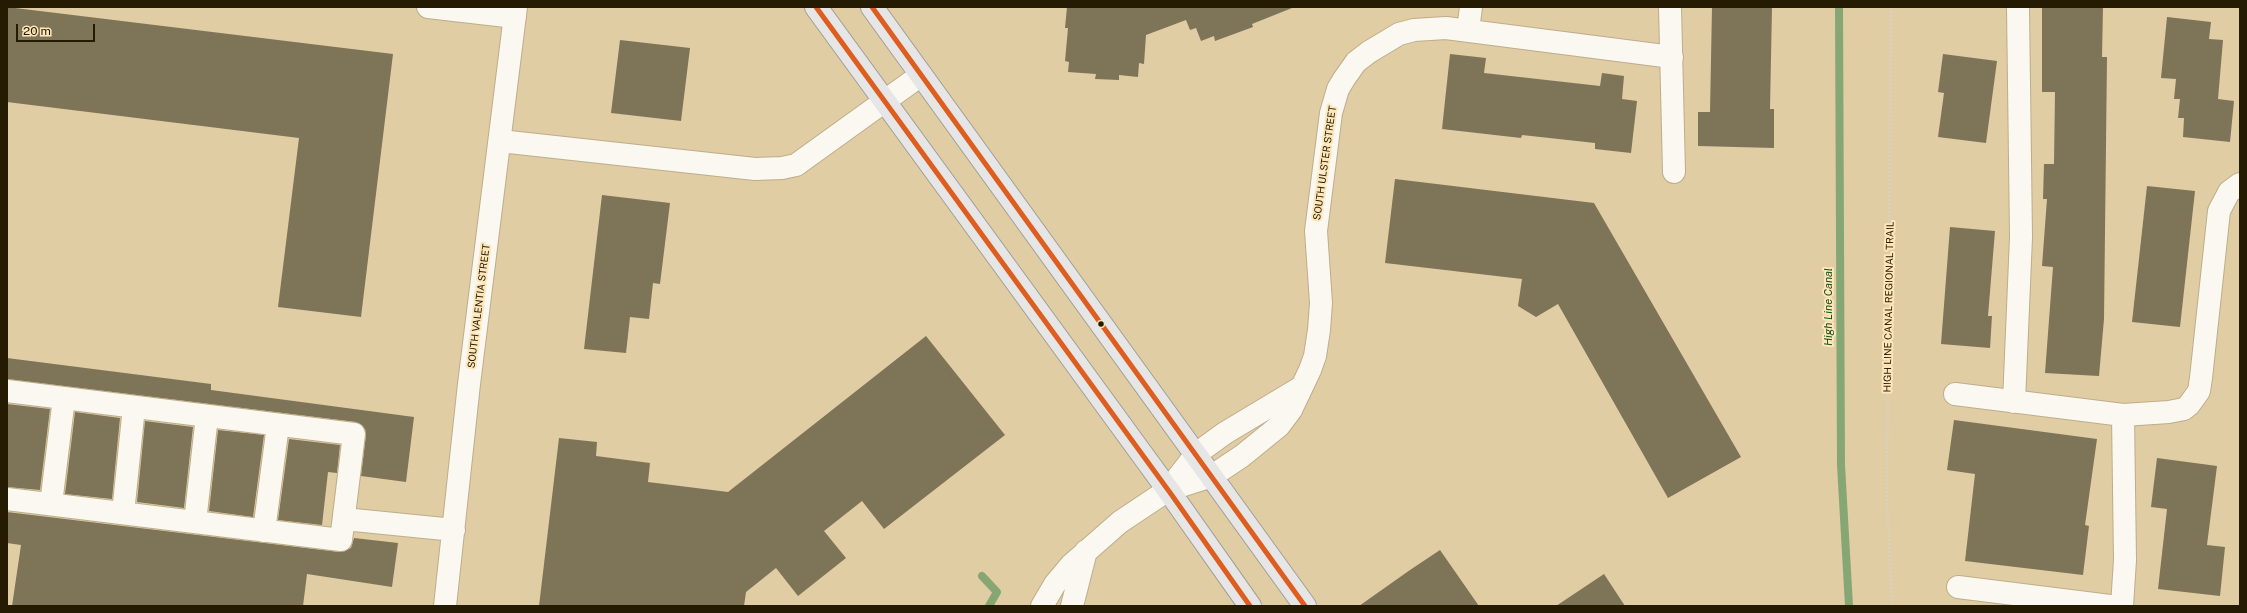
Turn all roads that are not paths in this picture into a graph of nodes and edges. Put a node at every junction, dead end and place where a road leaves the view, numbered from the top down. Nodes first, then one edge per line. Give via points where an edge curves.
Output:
1 (428, 7) edge
2 (816, 7) edge
3 (872, 7) edge
4 (1471, 7) edge
5 (1670, 7) edge
6 (2018, 7) edge
7 (516, 12) edge
8 (1468, 30) junction
9 (1672, 57) junction
10 (921, 76) junction
11 (885, 102) junction
12 (500, 141) junction
13 (1674, 172) dead end
14 (2240, 184) edge
15 (1300, 388) junction
16 (7, 391) edge
17 (1956, 394) dead end
18 (64, 398) junction
19 (2014, 402) junction
20 (134, 407) junction
21 (2123, 415) junction
22 (207, 416) junction
23 (278, 425) junction
24 (1196, 454) junction
25 (1212, 476) junction
26 (1168, 490) junction
27 (7, 499) edge
28 (51, 504) junction
29 (122, 513) junction
30 (344, 519) junction
31 (195, 522) junction
32 (454, 530) junction
33 (264, 531) junction
34 (1087, 550) junction
35 (1958, 587) dead end
36 (444, 606) edge
37 (1042, 606) edge
38 (1072, 606) edge
39 (1250, 606) edge
40 (1305, 606) edge
41 (2110, 606) edge
42 (2122, 606) edge

1 - 7 street
2 - 11 main road
3 - 10 main road
4 - 8 street
5 - 9 street
6 - 19 street via 2021,238
7 - 12 street, SOUTH VALENTIA STREET
8 - 9 street, SOUTH ULSTER STREET
8 - 15 street, SOUTH ULSTER STREET via 1429,28 1399,34 1356,62 1338,89 1328,132 1316,231 1321,303 1315,356
9 - 13 street
10 - 11 street
10 - 24 main road
11 - 12 street via 796,165 775,169
11 - 26 main road
12 - 32 street, SOUTH VALENTIA STREET via 469,384
14 - 21 street via 2229,192 2219,211 2203,366 2194,401 2178,411
15 - 24 street via 1225,433
15 - 25 street, SOUTH ULSTER STREET via 1291,410 1283,421 1242,456
16 - 18 street
17 - 19 street
18 - 20 street
18 - 28 street
19 - 21 street
20 - 22 street
20 - 29 street
21 - 42 street via 2125,560
22 - 23 street
22 - 31 street
23 - 30 street via 354,434
23 - 33 street
24 - 25 main road
24 - 26 street
25 - 26 street, SOUTH ULSTER STREET
25 - 40 main road
26 - 34 street via 1120,522
26 - 39 main road
27 - 28 street
28 - 29 street
29 - 31 street
30 - 32 street
30 - 33 street via 341,540
31 - 33 street
32 - 36 street, SOUTH VALENTIA STREET
34 - 37 street via 1061,576
34 - 38 street
35 - 41 street

